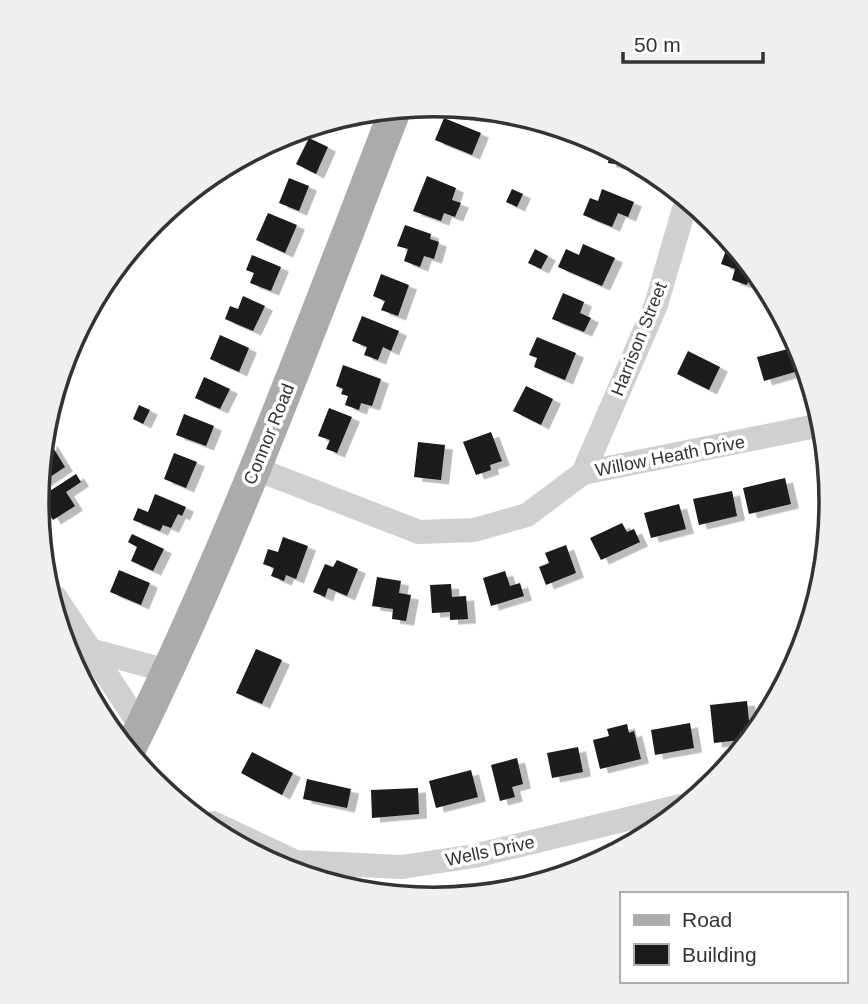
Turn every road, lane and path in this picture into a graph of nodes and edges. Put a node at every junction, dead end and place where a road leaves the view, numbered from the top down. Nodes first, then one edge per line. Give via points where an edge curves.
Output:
1 (392, 119) edge
2 (684, 210) edge
3 (812, 427) edge
4 (256, 469) junction
5 (583, 473) junction
6 (65, 611) edge
7 (90, 650) junction
8 (168, 671) junction
9 (136, 738) edge
10 (664, 810) edge
11 (321, 870) edge
12 (347, 873) edge

1 - 4 main road, Connor Road
2 - 5 street, Harrison Street via 656,305
3 - 5 street, Willow Heath Drive
4 - 5 street, Willow Heath Drive via 419,532 474,530 527,515
4 - 8 main road, Connor Road
6 - 7 street
7 - 8 street
7 - 9 street
8 - 9 main road, Connor Road
10 - 12 street, Wells Drive via 474,856
11 - 12 street, Wells Drive

